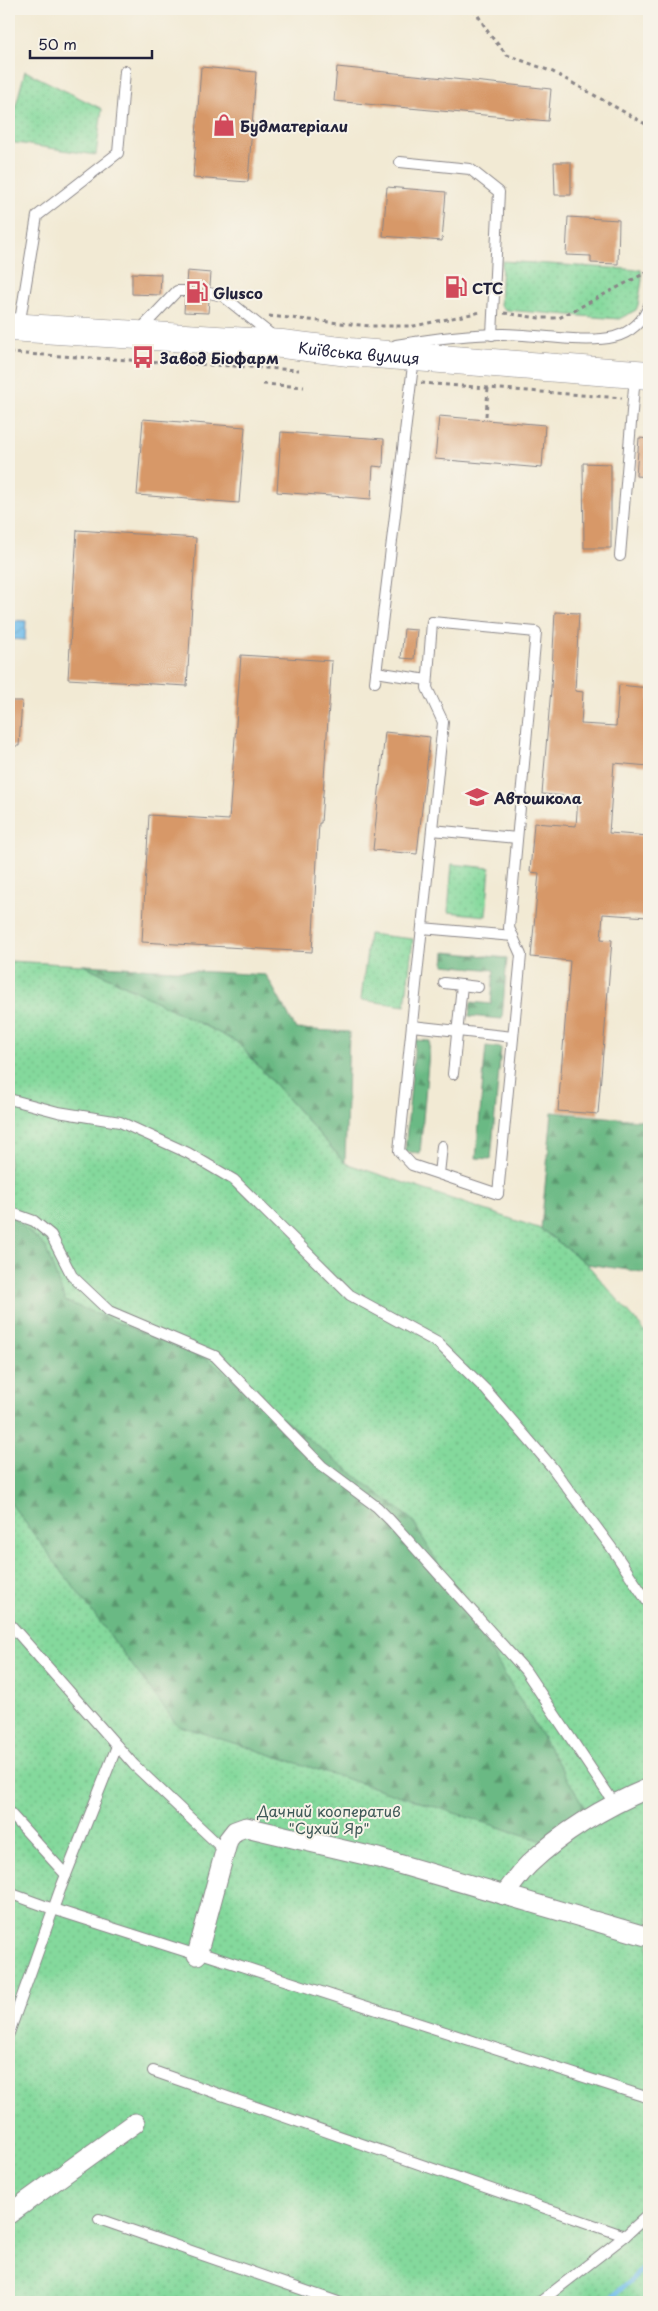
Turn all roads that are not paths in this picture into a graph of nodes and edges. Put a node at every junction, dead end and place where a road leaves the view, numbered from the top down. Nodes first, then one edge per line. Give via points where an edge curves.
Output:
1 (126, 71) dead end
2 (400, 162) dead end
3 (185, 291) dead end
4 (210, 293) dead end
5 (649, 305) edge
6 (14, 327) edge
7 (135, 335) junction
8 (492, 335) junction
9 (282, 344) junction
10 (349, 352) junction
11 (413, 370) junction
12 (639, 382) edge
13 (620, 556) dead end
14 (427, 680) junction
15 (432, 830) junction
16 (517, 838) junction
17 (422, 928) junction
18 (513, 936) junction
19 (444, 983) dead end
20 (462, 985) junction
21 (478, 987) dead end
22 (412, 1026) junction
23 (457, 1031) junction
24 (513, 1037) junction
25 (453, 1074) dead end
26 (9, 1099) edge
27 (442, 1146) dead end
28 (439, 1174) junction
29 (9, 1212) edge
30 (649, 1604) edge
31 (9, 1623) edge
32 (117, 1746) junction
33 (649, 1788) edge
34 (614, 1803) junction
35 (9, 1812) edge
36 (225, 1851) junction
37 (66, 1875) junction
38 (9, 1892) edge
39 (504, 1895) junction
40 (53, 1909) junction
41 (649, 1937) edge
42 (197, 1955) junction
43 (9, 2034) edge
44 (153, 2071) dead end
45 (649, 2098) edge
46 (135, 2123) dead end
47 (9, 2214) edge
48 (649, 2214) edge
49 (99, 2219) dead end
50 (625, 2236) junction
51 (338, 2302) edge
52 (540, 2302) edge

1 - 6 lane via 118,153 37,216
2 - 8 lane via 470,169 499,192
3 - 7 lane via 177,291
4 - 9 lane via 223,296
5 - 8 lane via 646,316 630,331 614,337
6 - 7 main road, Київська вулиця
7 - 9 main road, Київська вулиця
8 - 10 lane via 448,336
9 - 10 main road, Київська вулиця
10 - 11 main road, Київська вулиця
11 - 12 main road, Київська вулиця
11 - 14 lane via 375,677
12 - 13 lane
14 - 15 lane via 427,688 443,722
14 - 16 lane via 432,622 536,632
15 - 16 lane
15 - 17 lane
16 - 18 lane via 509,928
17 - 18 lane
17 - 22 lane
18 - 24 lane via 521,955
19 - 20 lane
20 - 21 lane
20 - 23 lane
22 - 23 lane
22 - 28 lane via 399,1151 412,1165
23 - 24 lane
23 - 25 lane
24 - 28 lane via 498,1194
26 - 30 lane via 58,1112 120,1122 234,1180 350,1295 438,1343 486,1390 551,1466
27 - 28 lane
29 - 34 lane via 34,1221 50,1235 72,1276 109,1311 215,1356 322,1466 377,1507 525,1670
31 - 32 lane
32 - 36 lane
32 - 37 lane
33 - 34 street
34 - 39 street via 580,1822 528,1865
35 - 37 lane
36 - 39 street via 235,1831 246,1827 378,1858
36 - 42 street
37 - 40 lane
38 - 40 lane
39 - 41 street
40 - 42 lane
40 - 43 lane
42 - 45 lane via 204,1954
44 - 50 lane
46 - 47 street
48 - 50 lane
49 - 51 lane
50 - 52 lane

